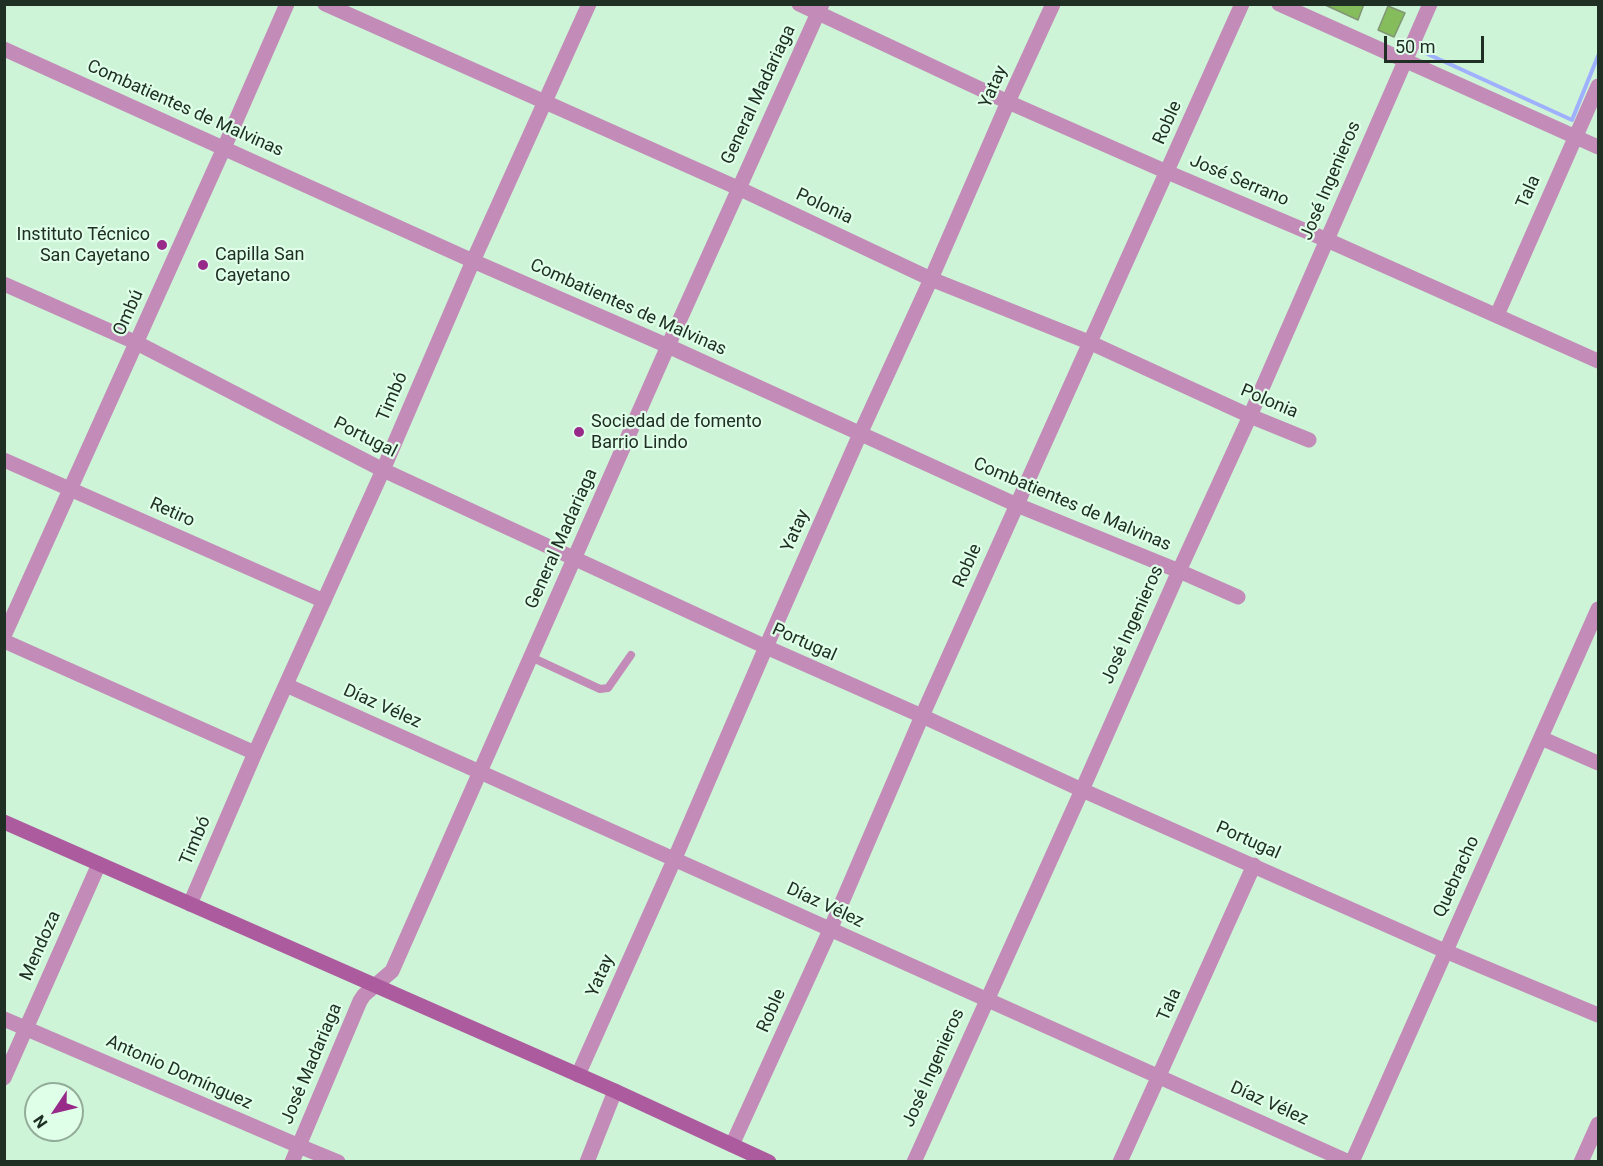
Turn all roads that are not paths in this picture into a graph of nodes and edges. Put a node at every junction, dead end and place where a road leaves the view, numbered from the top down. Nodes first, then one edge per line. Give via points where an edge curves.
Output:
1 (286, 4) edge
2 (325, 4) edge
3 (588, 4) edge
4 (799, 4) edge
5 (1053, 4) edge
6 (1242, 4) edge
7 (1279, 4) edge
8 (1430, 4) edge
9 (820, 9) edge
10 (4, 49) edge
11 (1405, 61) junction
12 (1599, 86) edge
13 (1008, 102) junction
14 (544, 103) junction
15 (1576, 136) junction
16 (1599, 147) edge
17 (224, 148) junction
18 (1167, 172) junction
19 (738, 188) junction
20 (1327, 240) junction
21 (473, 261) junction
22 (931, 279) junction
23 (4, 284) edge
24 (1497, 315) junction
25 (137, 343) junction
26 (1091, 343) junction
27 (668, 346) junction
28 (1599, 361) edge
29 (1250, 416) junction
30 (860, 434) junction
31 (1310, 440) dead end
32 (4, 460) edge
33 (383, 470) junction
34 (70, 489) junction
35 (1017, 505) junction
36 (575, 558) junction
37 (1179, 571) junction
38 (1238, 597) dead end
39 (324, 601) junction
40 (1599, 609) edge
41 (4, 636) edge
42 (4, 641) edge
43 (766, 647) junction
44 (631, 655) dead end
45 (531, 657) junction
46 (286, 685) junction
47 (922, 716) junction
48 (1541, 738) junction
49 (255, 753) junction
50 (1599, 763) edge
51 (479, 772) junction
52 (1082, 790) junction
53 (4, 822) edge
54 (675, 858) junction
55 (99, 864) junction
56 (1254, 865) junction
57 (190, 904) junction
58 (830, 930) junction
59 (1445, 951) junction
60 (375, 985) junction
61 (987, 1000) junction
62 (1599, 1015) edge
63 (4, 1019) edge
64 (26, 1027) junction
65 (578, 1075) junction
66 (1159, 1077) junction
67 (4, 1078) edge
68 (615, 1091) junction
69 (1599, 1124) edge
70 (732, 1145) junction
71 (299, 1146) junction
72 (292, 1161) edge
73 (338, 1161) edge
74 (587, 1161) edge
75 (769, 1161) edge
76 (914, 1161) edge
77 (1120, 1161) edge
78 (1350, 1161) edge
79 (1581, 1161) edge

1 - 17 street, Ombú
2 - 14 street, Polonia
3 - 14 street, Timbó
4 - 9 street, José Serrano
5 - 13 street, Yatay
6 - 18 street, Roble
7 - 11 street
8 - 11 street, José Ingenieros
9 - 13 street, José Serrano
9 - 19 street, General Madariaga
10 - 17 street, Combatientes de Malvinas
11 - 15 street
11 - 20 street, José Ingenieros
12 - 15 street, Tala
13 - 18 street, José Serrano
13 - 22 street, Yatay
14 - 19 street, Polonia
14 - 21 street, Timbó
15 - 16 street
15 - 24 street, Tala
17 - 21 street, Combatientes de Malvinas
17 - 25 street, Ombú
18 - 20 street, José Serrano
18 - 26 street, Roble
19 - 22 street, Polonia
19 - 27 street, General Madariaga
20 - 24 street, José Serrano
20 - 29 street, José Ingenieros
21 - 27 street, Combatientes de Malvinas
21 - 33 street, Timbó
22 - 26 street, Polonia
22 - 30 street, Yatay
23 - 25 street, Portugal
24 - 28 street, José Serrano
25 - 33 street, Portugal
25 - 34 street, Ombú
26 - 29 street, Polonia
26 - 35 street, Roble
27 - 30 street, Combatientes de Malvinas
27 - 36 street, General Madariaga
29 - 31 street, Polonia
29 - 37 street, José Ingenieros
30 - 35 street, Combatientes de Malvinas
30 - 43 street, Yatay
32 - 34 street, Retiro
33 - 36 street, Portugal
33 - 39 street, Timbó
34 - 39 street, Retiro
34 - 41 street, Ombú
35 - 37 street, Combatientes de Malvinas
35 - 47 street, Roble
36 - 43 street, Portugal
36 - 45 street, General Madariaga
37 - 38 street, Combatientes de Malvinas
37 - 52 street, José Ingenieros
39 - 46 street, Timbó
40 - 48 street, Quebracho
42 - 49 street
43 - 47 street, Portugal
43 - 54 street, Yatay
44 - 45 lane via 608,688 600,689
45 - 51 street, General Madariaga
46 - 49 street, Timbó
46 - 51 street, Díaz Vélez
47 - 52 street, Portugal
47 - 58 street, Roble
48 - 50 street
48 - 59 street, Quebracho
49 - 57 street, Timbó
51 - 54 street, Díaz Vélez
51 - 60 street, General Madariaga via 392,971
52 - 56 street, Portugal
52 - 61 street, José Ingenieros
53 - 55 main road
54 - 58 street, Díaz Vélez
54 - 65 street, Yatay
55 - 57 main road
55 - 64 street, Mendoza
56 - 59 street, Portugal
56 - 66 street, Tala
57 - 60 main road
58 - 61 street, Díaz Vélez
58 - 70 street, Roble
59 - 62 street, Portugal
59 - 78 street, Quebracho
60 - 65 main road
60 - 71 street, José Madariaga via 360,1001
61 - 66 street, Díaz Vélez
61 - 76 street, José Ingenieros
63 - 64 street, Antonio Domínguez
64 - 67 street, Mendoza
64 - 71 street, Antonio Domínguez
65 - 68 main road
66 - 77 street, Tala
66 - 78 street, Díaz Vélez
68 - 70 main road
68 - 74 street
69 - 79 street
70 - 75 main road
71 - 72 street, José Madariaga
71 - 73 street, Antonio Domínguez

